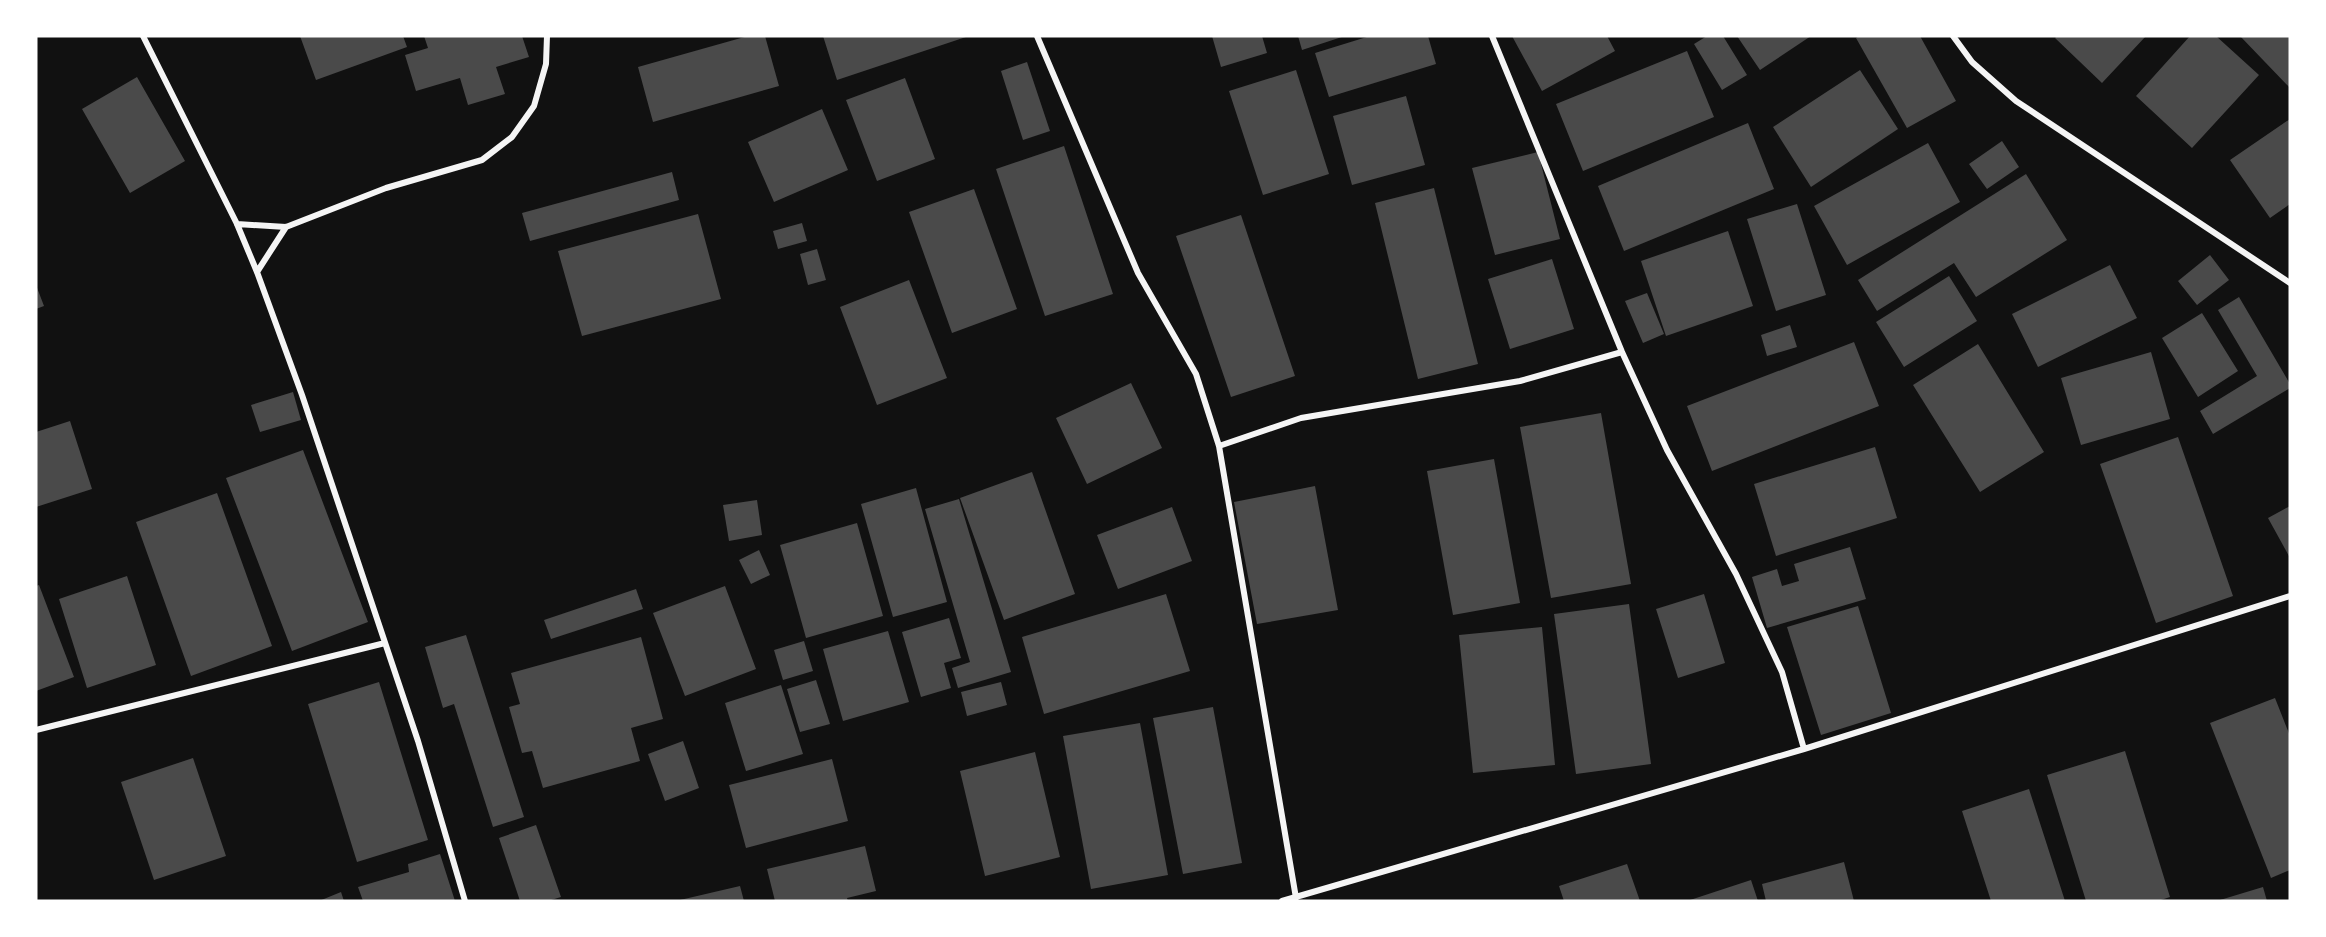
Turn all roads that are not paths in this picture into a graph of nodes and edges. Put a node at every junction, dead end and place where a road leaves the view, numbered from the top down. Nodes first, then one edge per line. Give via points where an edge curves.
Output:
1 (143, 36) edge
2 (547, 36) edge
3 (1037, 36) edge
4 (1492, 36) edge
5 (1953, 36) edge
6 (237, 224) junction
7 (286, 227) junction
8 (257, 272) junction
9 (2290, 283) edge
10 (1622, 352) junction
11 (1219, 446) junction
12 (2290, 596) edge
13 (385, 643) junction
14 (36, 730) edge
15 (1804, 749) junction
16 (1296, 898) junction
17 (465, 901) edge
18 (1282, 901) edge

1 - 6 street
2 - 7 street via 546,64 534,106 513,137 482,160 386,188
3 - 11 street via 1138,273 1196,374
4 - 10 street
5 - 9 street via 1972,62 2016,101
6 - 7 street
6 - 8 street
7 - 8 street
8 - 13 street
10 - 11 street via 1520,381 1301,418
10 - 15 street via 1667,450 1736,574 1782,672
11 - 16 street
12 - 15 street
13 - 14 street
13 - 17 street
15 - 16 street
16 - 18 street

